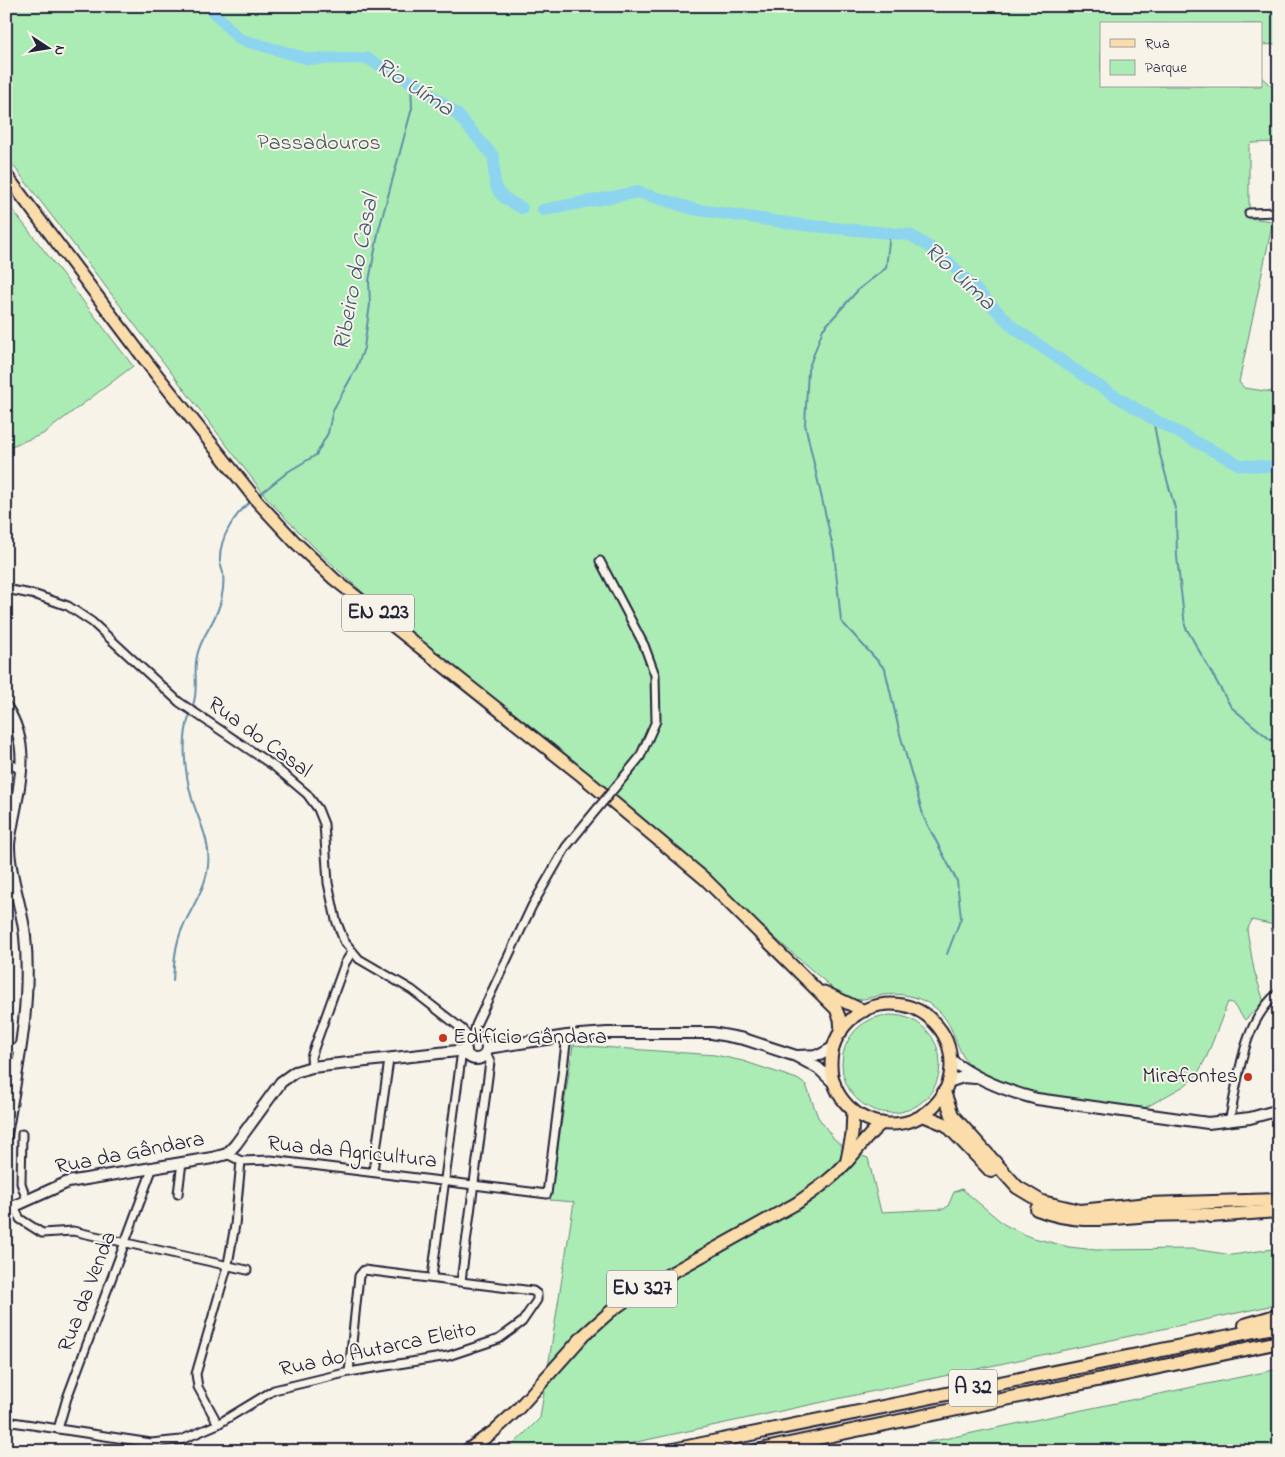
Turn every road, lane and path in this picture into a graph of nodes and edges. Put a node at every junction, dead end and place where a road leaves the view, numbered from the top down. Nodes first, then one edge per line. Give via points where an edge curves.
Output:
1 (6, 175) edge
2 (1279, 212) edge
3 (1249, 213) dead end
4 (600, 561) dead end
5 (6, 589) edge
6 (6, 707) edge
7 (6, 761) edge
8 (22, 771) junction
9 (352, 952) junction
10 (816, 987) junction
11 (1279, 992) edge
12 (864, 1011) junction
13 (841, 1032) junction
14 (566, 1036) junction
15 (472, 1039) junction
16 (21, 1047) junction
17 (834, 1047) junction
18 (6, 1050) edge
19 (487, 1050) junction
20 (466, 1052) junction
21 (796, 1056) junction
22 (389, 1060) junction
23 (951, 1060) junction
24 (312, 1067) junction
25 (976, 1078) junction
26 (835, 1084) junction
27 (946, 1087) junction
28 (853, 1110) junction
29 (1279, 1110) edge
30 (923, 1115) junction
31 (1229, 1122) junction
32 (882, 1123) junction
33 (22, 1134) dead end
34 (6, 1135) edge
35 (227, 1154) junction
36 (241, 1161) junction
37 (182, 1162) junction
38 (846, 1163) junction
39 (153, 1167) junction
40 (373, 1171) junction
41 (446, 1180) junction
42 (474, 1184) junction
43 (178, 1194) dead end
44 (1279, 1200) edge
45 (26, 1201) junction
46 (10, 1209) edge
47 (1279, 1211) edge
48 (125, 1243) junction
49 (228, 1264) junction
50 (247, 1270) dead end
51 (432, 1277) junction
52 (460, 1281) junction
53 (1279, 1315) edge
54 (1279, 1326) edge
55 (1279, 1342) edge
56 (1183, 1345) junction
57 (349, 1372) junction
58 (6, 1421) edge
59 (218, 1424) junction
60 (58, 1430) junction
61 (466, 1451) edge
62 (668, 1451) edge
63 (756, 1451) edge

1 - 10 main road, EN 223 via 155,372 257,501 295,542 334,578 698,873
2 - 3 street
4 - 15 street, bridge via 644,645 655,674 656,721 640,758 566,847 532,906
5 - 9 street, Rua do Casal via 68,606 92,622 179,702 275,767 307,794 324,824 328,883 336,920
6 - 8 main road via 22,742
7 - 8 street
8 - 16 main road via 9,845 25,935 28,986
9 - 15 street, Rua do Casal via 412,990
9 - 24 street via 345,963 311,1057
10 - 12 main road, EN 223
10 - 13 main road, EN 223 via 836,1009
11 - 31 street via 1266,1002 1253,1023
12 - 13 main road
12 - 23 main road via 896,1004 926,1015 946,1040
13 - 17 main road
14 - 19 main road, Rua da Gândara
14 - 21 main road, Rua da Gândara via 712,1034 744,1039
14 - 42 street, Rua da Agricultura via 547,1194
15 - 19 main road via 482,1039
15 - 20 main road via 466,1044
16 - 18 street
16 - 34 main road
17 - 21 main road, Rua da Gândara via 820,1055
17 - 26 main road
19 - 20 main road, Rua da Gândara via 478,1059
19 - 42 street via 490,1062
20 - 22 main road, Rua da Gândara
20 - 41 street via 461,1058
21 - 26 main road, Rua da Gândara via 818,1068
22 - 24 main road, Rua da Gândara
22 - 40 street
23 - 25 main road
23 - 27 main road
24 - 35 main road, Rua da Gândara via 295,1072 281,1082
25 - 27 main road via 963,1078
25 - 31 main road via 1037,1099 1168,1118
26 - 28 main road
27 - 30 main road
27 - 44 highway via 952,1115 1016,1187 1028,1196 1080,1211 1121,1206
28 - 32 main road via 871,1121
28 - 38 main road
29 - 31 main road
30 - 32 main road via 903,1123
30 - 47 highway via 947,1125 1024,1202 1066,1218 1085,1221 1150,1215
32 - 38 main road, EN 327
33 - 45 street via 21,1183
35 - 36 street, Rua da Agricultura
35 - 37 main road, Rua da Gândara
36 - 40 street, Rua da Agricultura via 271,1160
36 - 49 street
37 - 39 main road, Rua da Gândara
37 - 43 street
38 - 61 main road, EN 327 via 797,1203 639,1290 611,1311 584,1335 517,1410
39 - 45 main road, Rua da Gândara via 68,1182
39 - 48 street, Rua da Venda
40 - 41 street, Rua da Agricultura
41 - 42 street, Rua da Agricultura
41 - 51 street
42 - 52 street
45 - 46 main road, Rua da Gândara
46 - 48 street via 42,1233 73,1231
48 - 49 street
48 - 60 street, Rua da Venda
49 - 50 street
49 - 59 street via 196,1374 198,1387
51 - 52 street
51 - 57 street via 360,1272
52 - 57 street, Rua do Autarca Eleito via 533,1291 537,1300 522,1322 498,1340 448,1356
53 - 56 highway, A 32
54 - 56 highway, A 32
55 - 63 highway, A 32
56 - 62 highway, A 32
57 - 59 street, Rua do Autarca Eleito via 274,1390
58 - 60 street, Rua do Autarca Eleito
59 - 60 street, Rua do Autarca Eleito via 182,1440 151,1443

